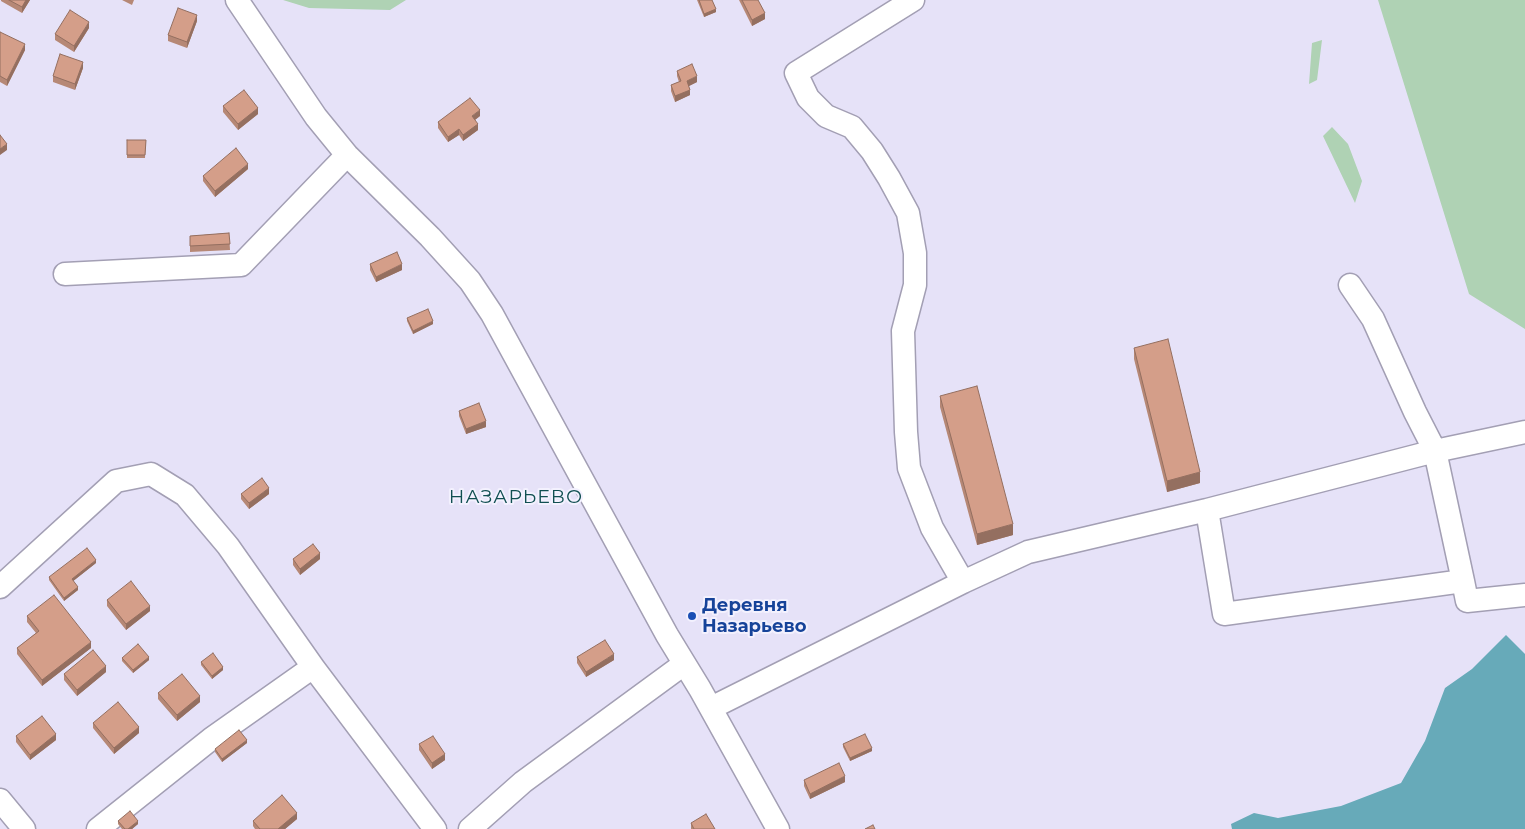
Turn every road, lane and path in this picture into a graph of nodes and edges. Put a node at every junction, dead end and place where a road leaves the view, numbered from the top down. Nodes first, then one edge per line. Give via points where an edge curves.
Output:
1 (236, 0) edge
2 (913, 0) edge
3 (347, 155) junction
4 (65, 274) dead end
5 (1350, 285) dead end
6 (1525, 432) edge
7 (1435, 451) junction
8 (1207, 510) junction
9 (1463, 581) junction
10 (963, 582) junction
11 (0, 587) edge
12 (1525, 595) edge
13 (684, 664) junction
14 (313, 667) junction
15 (711, 708) junction
16 (0, 800) edge
17 (24, 829) edge
18 (98, 829) edge
19 (435, 829) edge
20 (470, 829) edge
21 (778, 829) edge

1 - 3 street via 316,117
2 - 10 street via 796,73 808,98 826,116 852,128 872,151 908,213 915,253 916,285 902,330 909,468 932,528
3 - 4 street via 241,265
3 - 13 street via 430,236 470,281 492,314
5 - 7 street via 1373,319
6 - 7 street
7 - 8 street
7 - 9 street
8 - 9 street via 1224,614
8 - 10 street via 1028,552
9 - 12 street via 1467,601
10 - 15 street
11 - 14 street via 116,481 151,474 186,495 228,546
13 - 15 street
13 - 20 street via 523,782
14 - 18 street via 211,739
14 - 19 street
15 - 21 street
16 - 17 street

